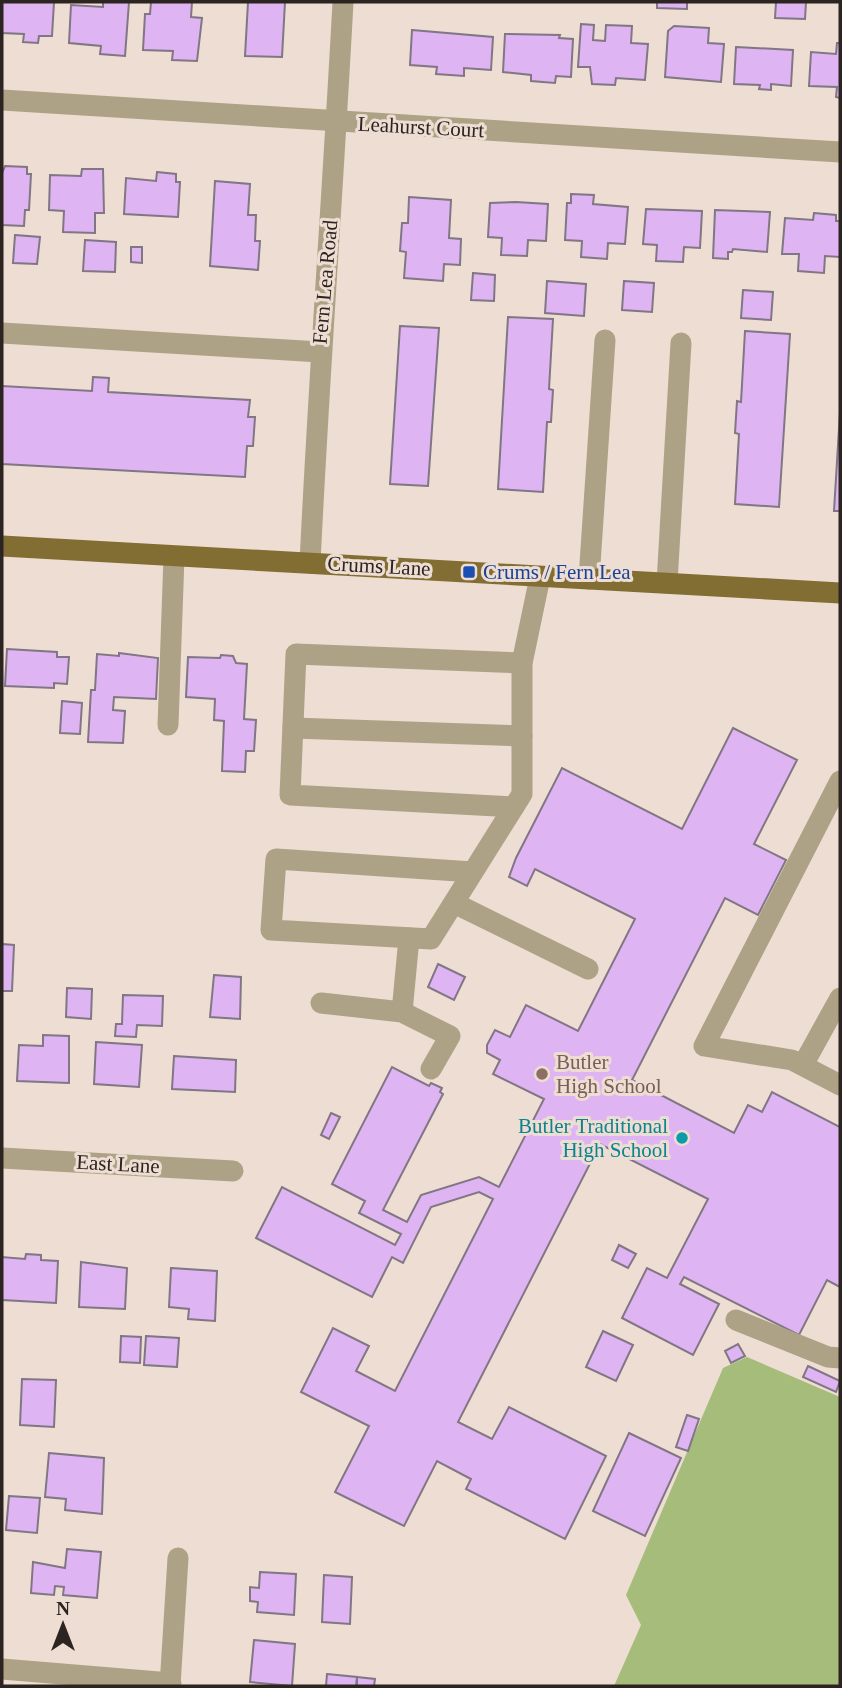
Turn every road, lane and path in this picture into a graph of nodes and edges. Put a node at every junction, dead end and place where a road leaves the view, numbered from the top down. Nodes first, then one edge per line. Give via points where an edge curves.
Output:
1 (343, 2) edge
2 (2, 100) edge
3 (338, 122) junction
4 (840, 152) edge
5 (2, 333) edge
6 (605, 340) dead end
7 (681, 343) dead end
8 (320, 352) junction
9 (2, 546) edge
10 (174, 557) junction
11 (310, 563) junction
12 (540, 577) junction
13 (589, 579) junction
14 (667, 583) junction
15 (840, 593) edge
16 (522, 663) junction
17 (168, 725) dead end
18 (293, 728) junction
19 (522, 736) junction
20 (840, 781) edge
21 (514, 807) junction
22 (473, 872) junction
23 (454, 903) junction
24 (409, 938) junction
25 (588, 968) dead end
26 (321, 1003) dead end
27 (839, 1003) edge
28 (402, 1012) junction
29 (803, 1065) junction
30 (431, 1069) dead end
31 (840, 1085) edge
32 (2, 1158) edge
33 (233, 1171) dead end
34 (736, 1320) dead end
35 (840, 1358) edge
36 (178, 1558) dead end
37 (2, 1669) edge
38 (171, 1685) edge

1 - 3 street, Fern Lea Road
2 - 3 street, Leahurst Court
3 - 4 street, Leahurst Court
3 - 8 street, Fern Lea Road
5 - 8 street
6 - 13 street
7 - 14 street
8 - 11 street, Fern Lea Road
9 - 10 main road, Crums Lane
10 - 11 main road, Crums Lane
10 - 17 street
11 - 12 main road, Crums Lane
12 - 13 main road, Crums Lane
12 - 16 street
13 - 14 main road, Crums Lane
14 - 15 main road, Crums Lane
16 - 18 street via 296,654
16 - 19 street
18 - 19 street
18 - 21 street via 290,795
19 - 21 street via 522,794
20 - 29 street via 704,1046 792,1059
21 - 22 street
22 - 23 street
22 - 24 street via 276,859 271,930
23 - 24 street via 431,939
23 - 25 street
24 - 28 street
26 - 28 street
27 - 29 street
28 - 30 street via 450,1036
29 - 31 street
32 - 33 street, East Lane
34 - 35 street
36 - 38 street
37 - 38 street

